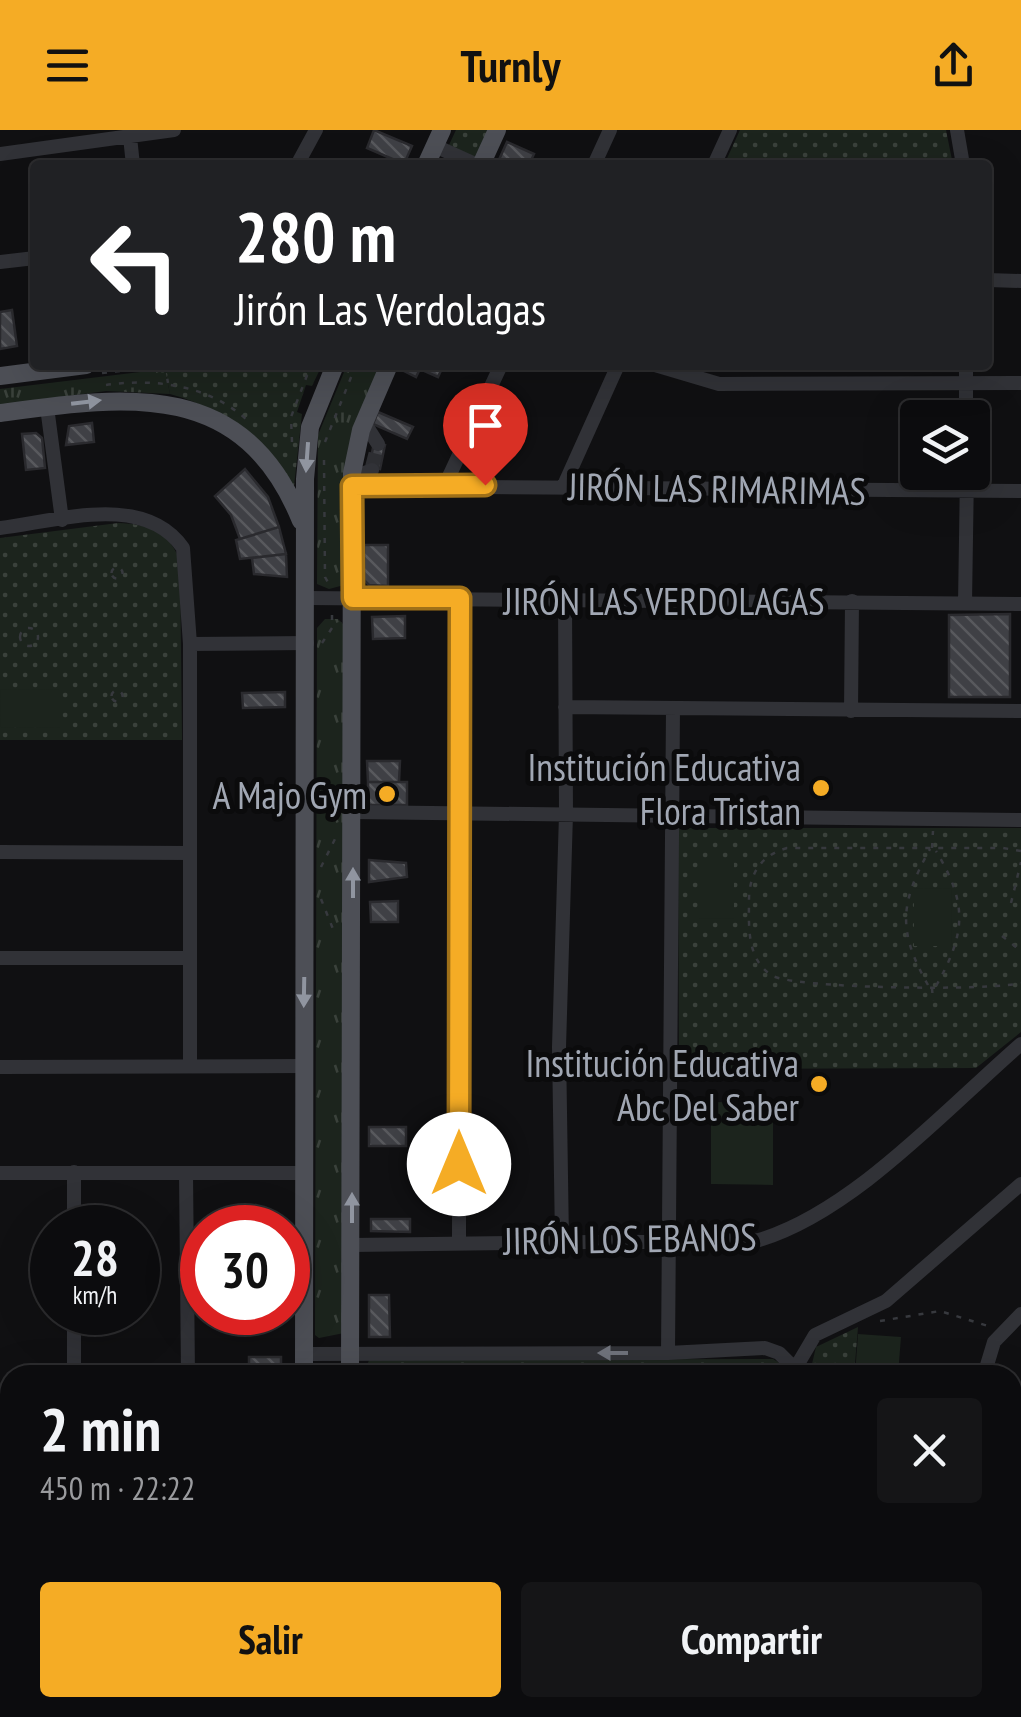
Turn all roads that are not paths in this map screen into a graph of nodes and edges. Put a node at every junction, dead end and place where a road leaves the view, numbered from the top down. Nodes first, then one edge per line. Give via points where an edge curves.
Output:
1 (174, 130) edge
2 (316, 130) edge
3 (498, 130) edge
4 (610, 130) edge
5 (730, 130) edge
6 (957, 130) edge
7 (130, 137) junction
8 (438, 138) edge
9 (0, 154) edge
10 (132, 160) edge
11 (300, 160) edge
12 (471, 160) edge
13 (482, 160) edge
14 (596, 160) edge
15 (716, 160) edge
16 (962, 160) edge
17 (30, 259) edge
18 (0, 262) edge
19 (992, 280) edge
20 (1021, 281) edge
21 (47, 370) edge
22 (333, 370) edge
23 (387, 370) edge
24 (499, 370) edge
25 (616, 370) edge
26 (672, 370) edge
27 (966, 370) edge
28 (0, 376) edge
29 (966, 383) junction
30 (1021, 384) edge
31 (966, 400) edge
32 (46, 407) junction
33 (0, 413) edge
34 (364, 422) junction
35 (378, 444) dead end
36 (372, 469) tunnel mouth
37 (357, 483) junction
38 (445, 484) junction
39 (564, 486) junction
40 (967, 491) junction
41 (1021, 491) edge
42 (62, 520) junction
43 (0, 528) edge
44 (306, 533) junction
45 (307, 598) junction
46 (353, 598) junction
47 (460, 598) junction
48 (565, 599) junction
49 (852, 601) junction
50 (965, 604) junction
51 (1021, 604) edge
52 (190, 644) junction
53 (307, 644) junction
54 (565, 707) junction
55 (672, 708) junction
56 (851, 711) junction
57 (1021, 712) edge
58 (353, 812) junction
59 (460, 813) junction
60 (566, 814) junction
61 (673, 816) junction
62 (1021, 820) edge
63 (0, 852) edge
64 (190, 852) junction
65 (0, 958) edge
66 (190, 958) junction
67 (1021, 1044) edge
68 (190, 1066) junction
69 (303, 1066) junction
70 (0, 1067) edge
71 (74, 1172) junction
72 (0, 1173) edge
73 (186, 1173) junction
74 (302, 1173) junction
75 (1021, 1184) edge
76 (74, 1205) edge
77 (459, 1242) junction
78 (562, 1242) junction
79 (672, 1242) junction
80 (352, 1245) junction
81 (1021, 1314) edge
82 (74, 1335) edge
83 (351, 1352) junction
84 (668, 1353) junction
85 (304, 1354) junction
86 (74, 1365) edge
87 (188, 1365) edge
88 (304, 1365) edge
89 (350, 1365) edge
90 (786, 1365) edge
91 (800, 1365) edge
92 (987, 1365) edge

1 - 7 street
2 - 11 street
3 - 13 main road
4 - 14 street
5 - 15 street
6 - 16 street
7 - 9 street
7 - 10 street
8 - 12 street
17 - 18 street
19 - 20 street
21 - 28 main road
22 -> 44 main road via 310,427
23 - 34 main road
24 - 38 street
25 - 39 street
26 - 29 street via 720,384
27 - 29 street
29 - 30 street
29 - 31 street
32 - 33 main road
32 - 42 street
32 -> 44 main road via 113,398 172,405 218,422 254,449 283,484
34 - 35 street
34 - 37 main road
36 - 37 street
37 - 38 street, JIRÓN LAS RIMARIMAS
37 - 46 main road
38 - 39 street, JIRÓN LAS RIMARIMAS
39 - 40 street, JIRÓN LAS RIMARIMAS
40 - 41 street, JIRÓN LAS RIMARIMAS
40 - 50 street
42 - 43 street
42 - 52 street via 134,515 169,530 188,560
44 - 45 main road
45 - 46 street, JIRÓN LAS VERDOLAGAS
45 - 53 main road
46 - 47 street, JIRÓN LAS VERDOLAGAS
46 - 58 main road
47 - 48 street, JIRÓN LAS VERDOLAGAS
47 - 59 street
48 - 49 street, JIRÓN LAS VERDOLAGAS
48 - 54 street
49 - 50 street, JIRÓN LAS VERDOLAGAS
49 - 56 street
50 - 51 street, JIRÓN LAS VERDOLAGAS
52 - 53 street
52 - 64 street
53 -> 69 main road
54 - 55 street
54 - 60 street
55 - 56 street
55 - 61 street
56 - 57 street
58 - 59 street
80 -> 58 main road
59 - 60 street
59 - 77 street
60 - 61 street
60 - 78 street
61 - 62 street
61 - 79 street
63 - 64 street
64 - 66 street
65 - 66 street
66 - 68 street
67 - 79 street, JIRÓN LOS EBANOS via 820,1215 758,1240
68 - 69 street
68 - 70 street
69 - 74 main road
71 - 72 street
71 - 73 street
71 - 76 street
73 - 74 street
73 - 87 street
74 - 85 main road
75 - 91 street via 886,1301 815,1335
77 - 78 street, JIRÓN LOS EBANOS
77 - 80 street, JIRÓN LOS EBANOS
78 - 79 street, JIRÓN LOS EBANOS
79 - 84 street
80 - 83 main road
81 - 92 street via 994,1342
82 - 86 street
84 -> 83 street
83 - 85 street
83 - 89 main road
84 - 90 street via 766,1348
85 - 88 main road

